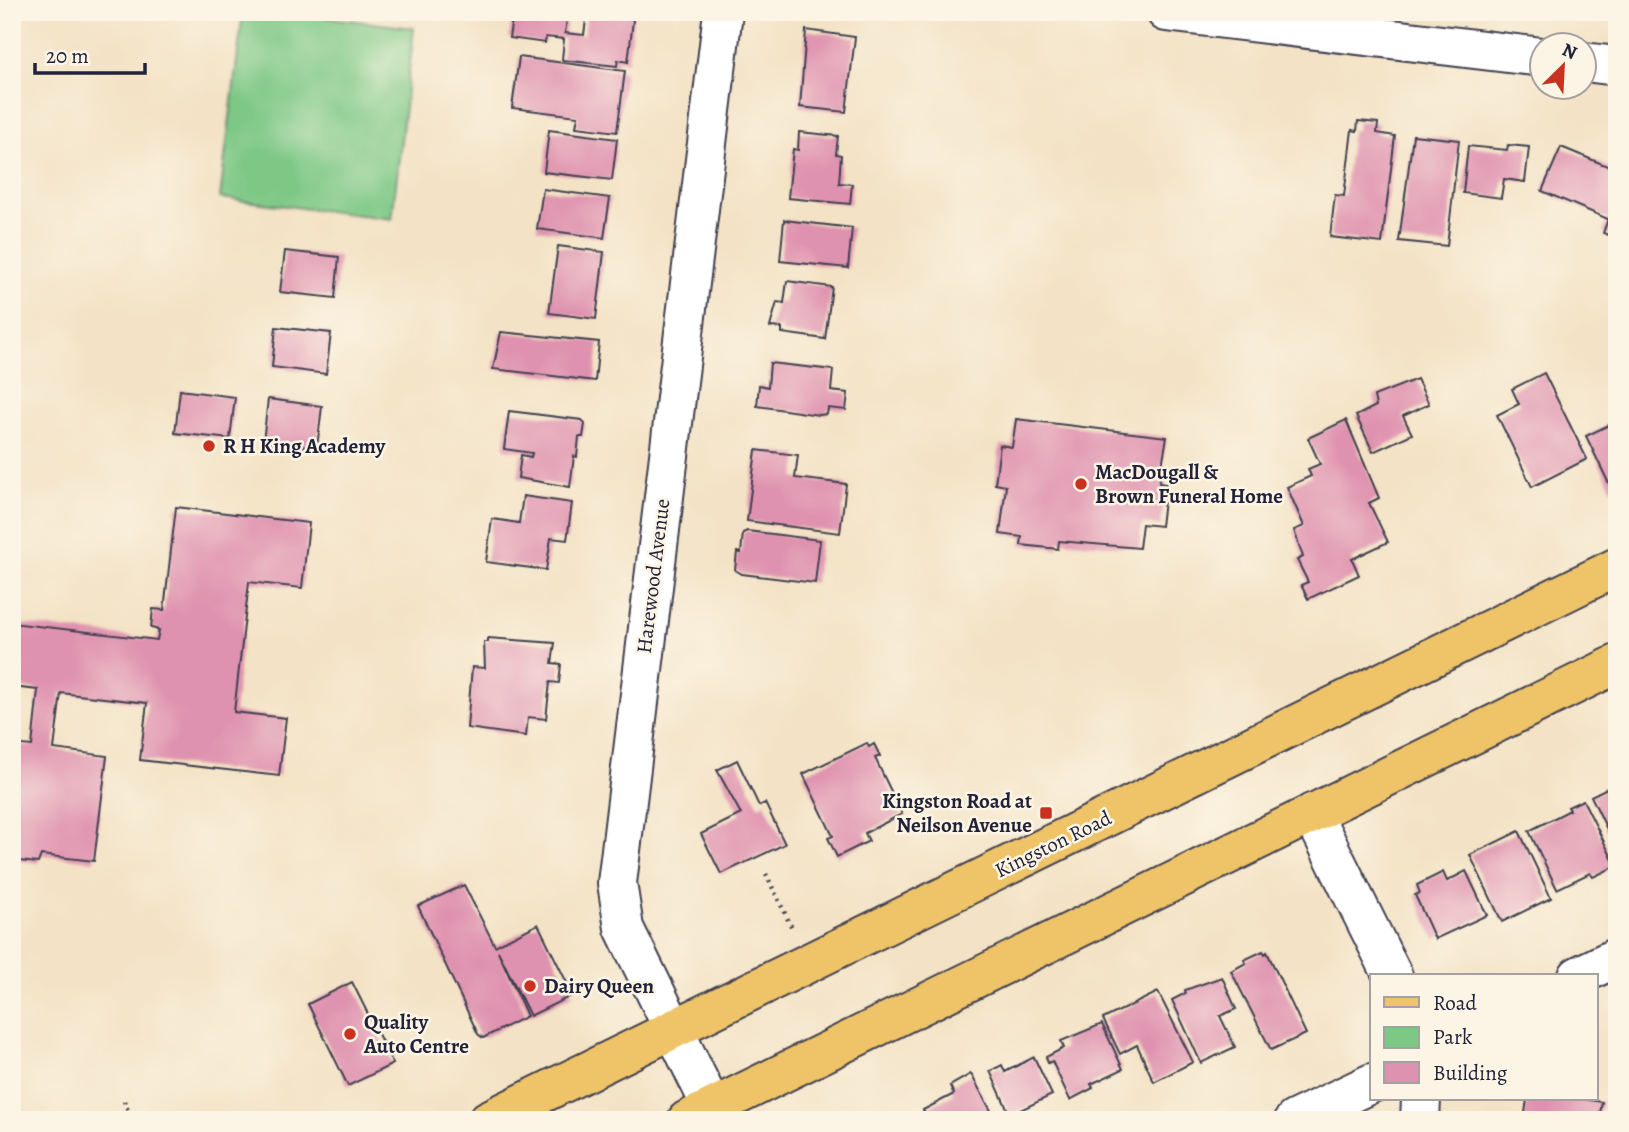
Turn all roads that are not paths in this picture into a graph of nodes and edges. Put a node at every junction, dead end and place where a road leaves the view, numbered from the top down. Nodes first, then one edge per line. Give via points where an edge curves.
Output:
1 (723, 12) edge
2 (1166, 12) edge
3 (1528, 55) edge
4 (1598, 64) edge
5 (1617, 66) edge
6 (1617, 567) edge
7 (1617, 664) edge
8 (1312, 813) junction
9 (1617, 957) edge
10 (1392, 974) edge
11 (1582, 974) edge
12 (675, 1029) junction
13 (1370, 1084) edge
14 (1421, 1100) edge
15 (706, 1116) edge
16 (488, 1120) edge
17 (1294, 1120) edge
18 (1420, 1120) edge

1 - 12 street, Harewood Avenue via 617,883 624,928
2 - 3 street
4 - 5 street
6 - 12 main road, Kingston Road
7 - 8 main road
8 - 10 street
8 - 15 main road
9 - 11 street
12 - 15 street, Harewood Avenue
12 - 16 main road, Kingston Road
13 - 17 street
14 - 18 street

